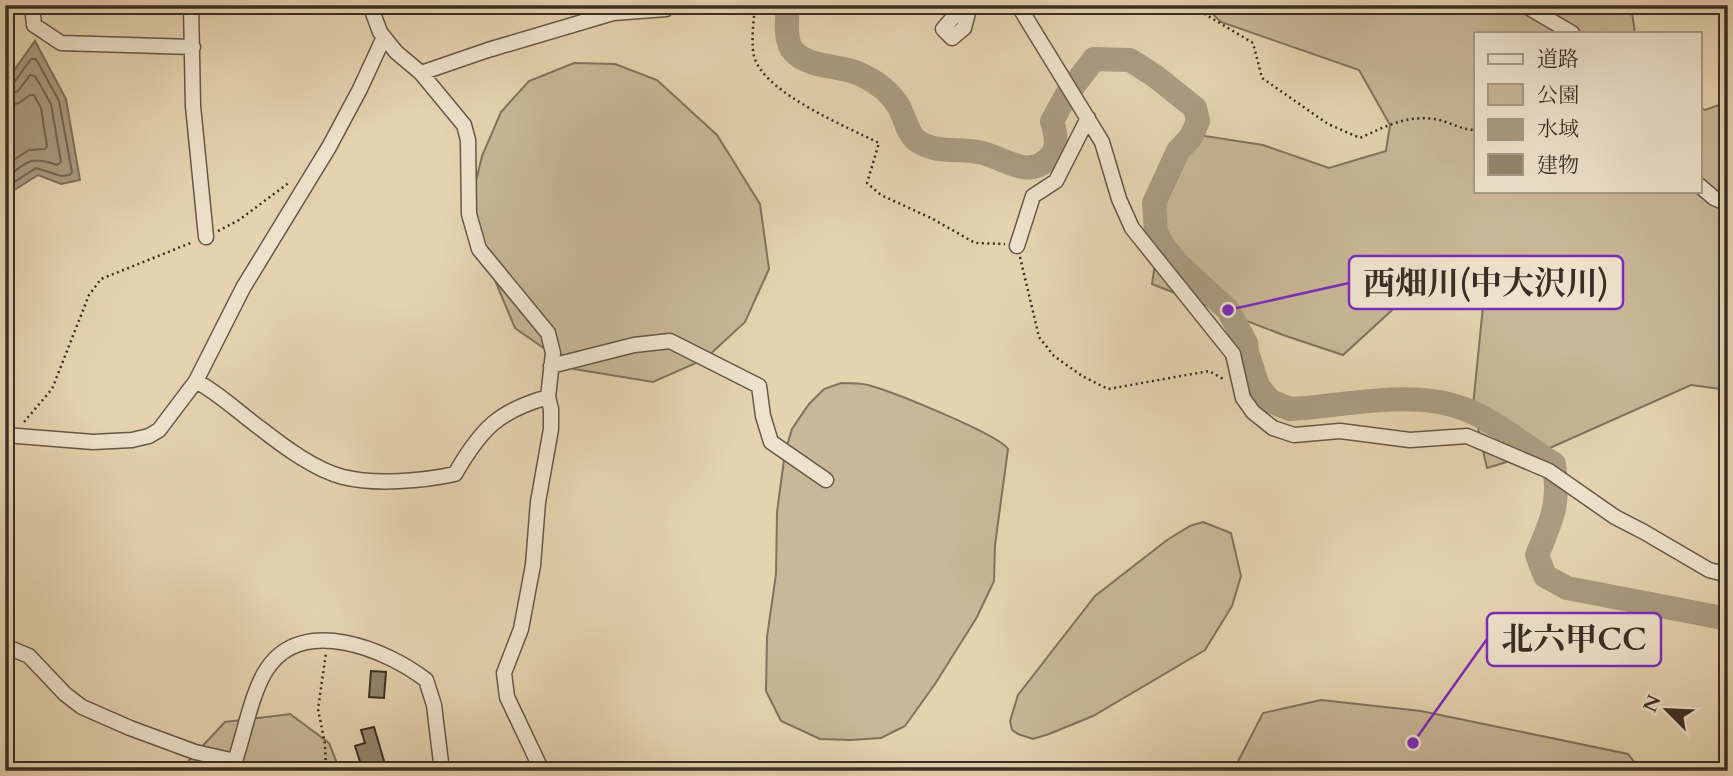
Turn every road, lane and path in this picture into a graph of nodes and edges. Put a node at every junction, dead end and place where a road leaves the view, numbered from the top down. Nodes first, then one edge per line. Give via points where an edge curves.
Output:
1 (32, 5) edge
2 (191, 5) edge
3 (370, 5) edge
4 (755, 5) edge
5 (952, 5) edge
6 (970, 5) edge
7 (1018, 5) edge
8 (1191, 5) edge
9 (1524, 5) edge
10 (666, 9) dead end
11 (1570, 32) edge
12 (384, 37) junction
13 (193, 47) junction
14 (421, 73) junction
15 (1087, 118) junction
16 (1474, 130) edge
17 (290, 183) dead end
18 (1702, 188) edge
19 (1728, 204) edge
20 (206, 237) junction
21 (1017, 246) junction
22 (551, 366) junction
23 (195, 381) junction
24 (1240, 389) junction
25 (548, 397) junction
26 (9, 435) edge
27 (826, 480) dead end
28 (1728, 575) edge
29 (328, 639) junction
30 (5, 646) edge
31 (326, 771) edge
32 (442, 771) edge
33 (542, 771) edge

1 - 13 street via 34,25 61,43
2 - 13 street
3 - 12 street
4 - 21 path via 754,59 765,76 782,92 879,143 867,183 881,195 975,243
5 - 6 street via 957,13 943,29 952,38 964,28
7 - 15 street
8 - 16 path via 1253,43 1262,78 1328,124 1360,138 1402,119 1435,119
9 - 11 street
10 - 14 street via 613,13
12 - 14 street
12 - 23 street via 329,147 243,288
13 - 20 street via 193,106
14 - 22 street via 464,125 469,214 479,249 548,333
15 - 21 street via 1056,181 1033,195
15 - 24 street via 1102,142 1132,228 1233,354
17 - 20 path via 239,220
18 - 19 street
20 - 26 path via 101,278 89,295 52,389
21 - 24 path via 1039,337 1067,367 1108,389 1209,371
22 - 25 street
22 - 27 street via 670,341 759,386 771,442
23 - 25 street via 301,457 342,477 379,481 455,474 472,445 493,423 520,405
23 - 26 street via 159,430 149,436 93,442
24 - 28 street via 1253,412 1273,428 1294,435 1340,431 1410,440 1467,436 1566,480 1615,517 1709,570
25 - 33 street via 551,429 533,565 520,629 504,673 507,696
29 - 30 street via 287,649 276,657 264,673 234,761 130,729 82,707 29,656
29 - 31 path via 318,709
29 - 32 street via 392,658 426,680 434,705

